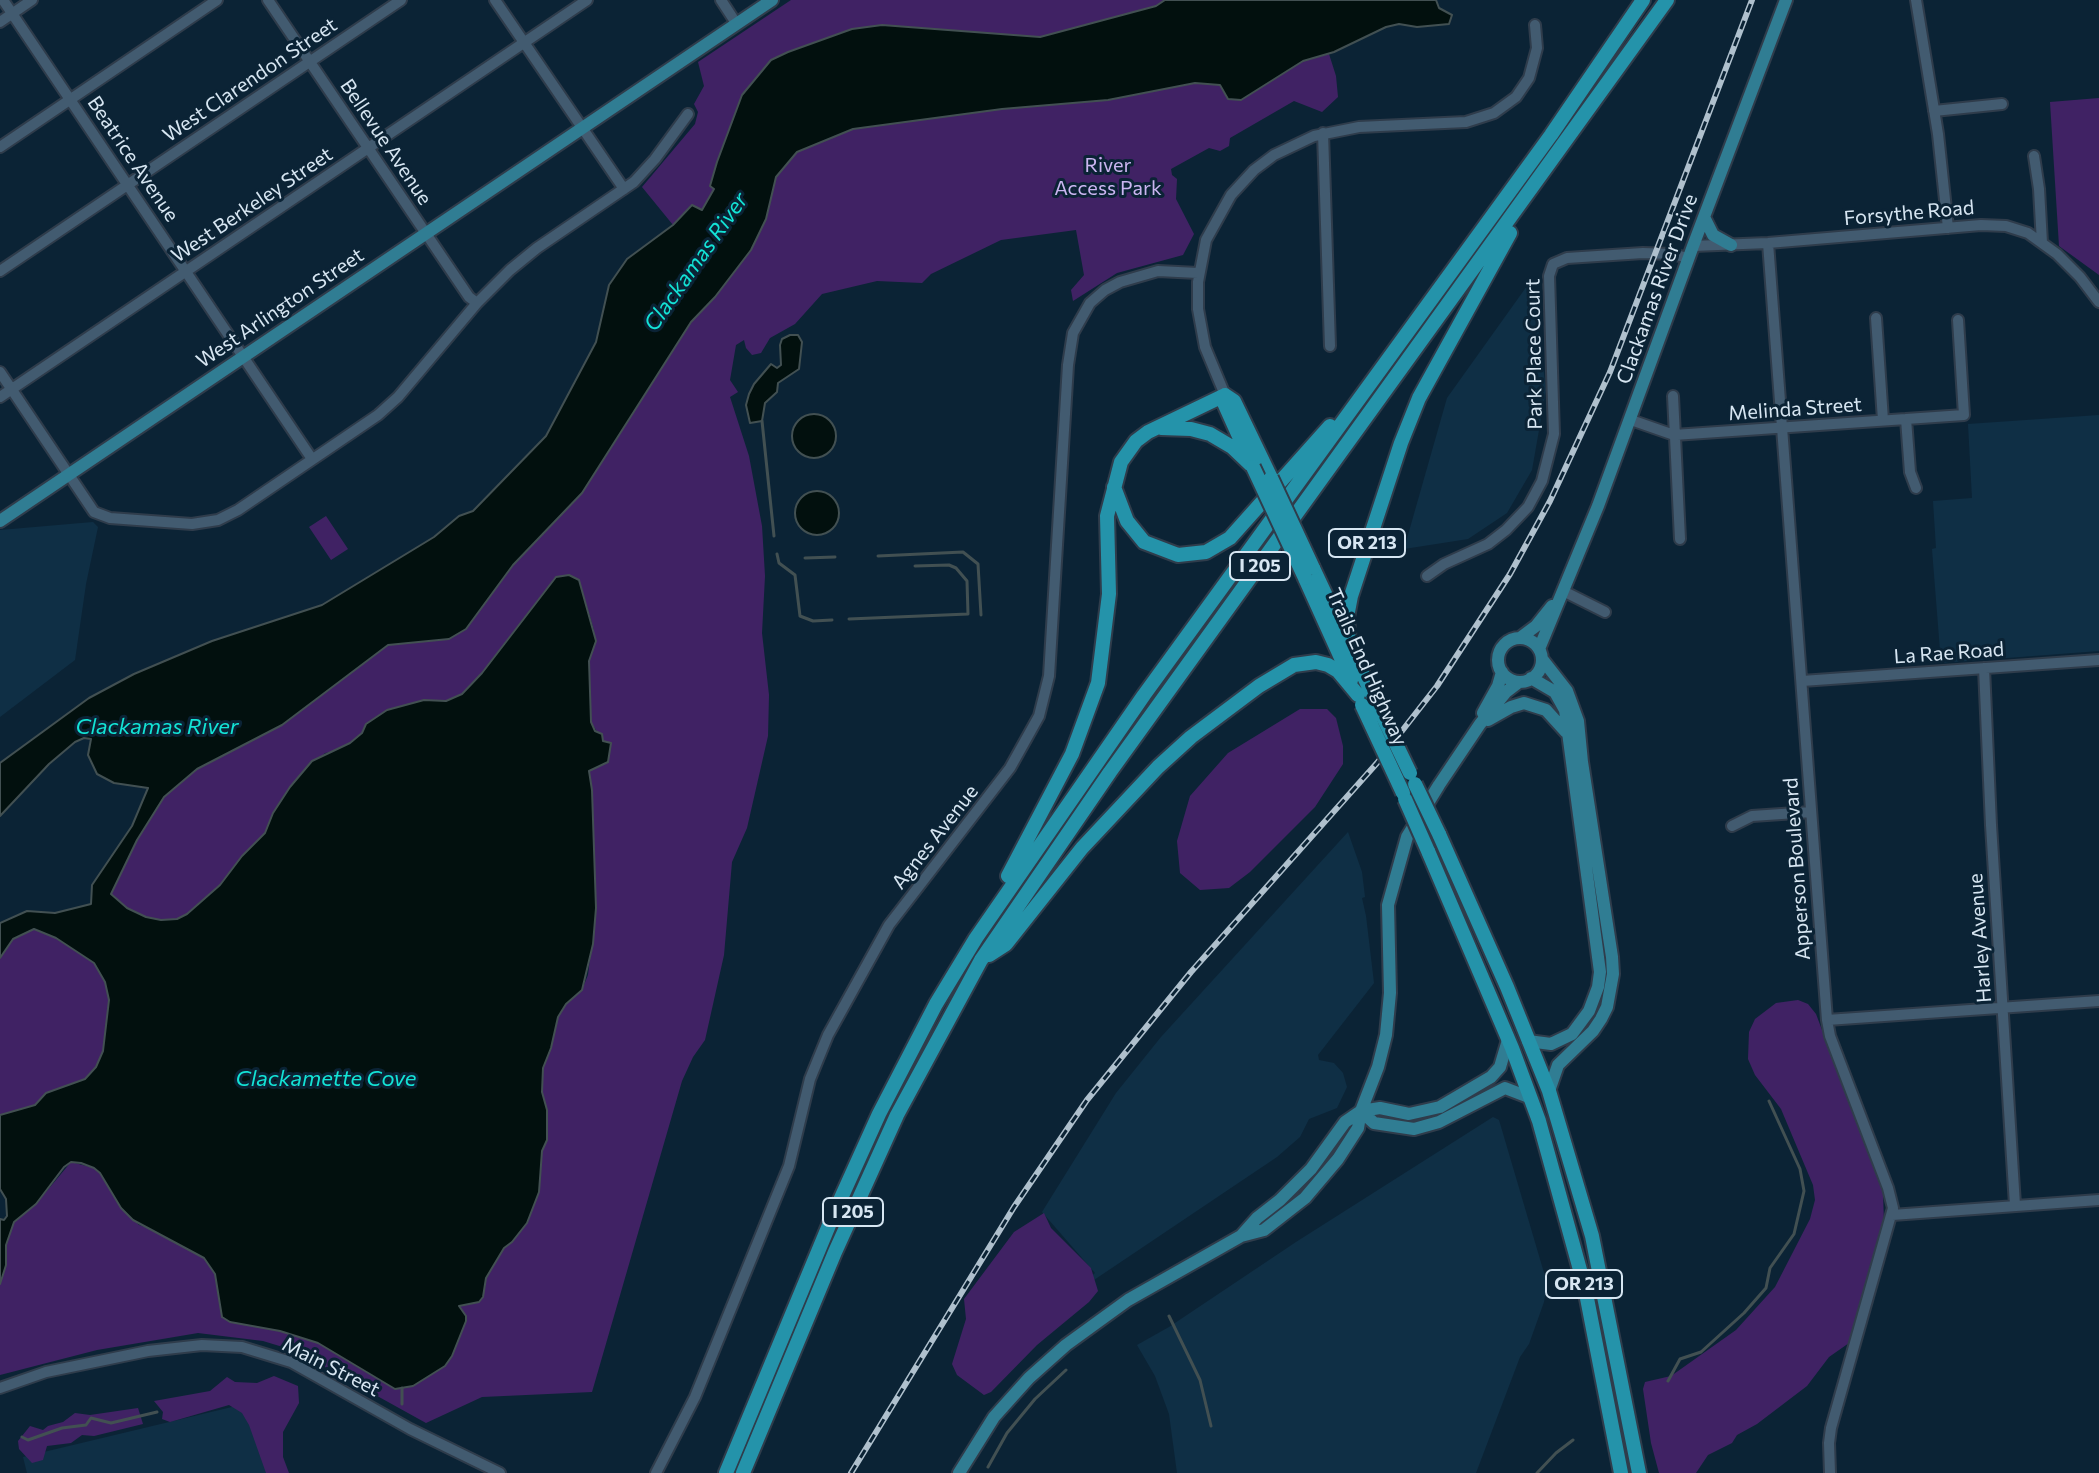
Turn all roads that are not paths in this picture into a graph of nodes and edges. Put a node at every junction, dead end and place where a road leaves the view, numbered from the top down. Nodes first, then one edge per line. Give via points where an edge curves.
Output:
1 (3, 0) edge
2 (32, 0) edge
3 (217, 0) edge
4 (268, 0) edge
5 (401, 0) edge
6 (495, 0) edge
7 (587, 0) edge
8 (721, 0) edge
9 (772, 0) edge
10 (1643, 0) edge
11 (1667, 0) edge
12 (1786, 0) edge
13 (1916, 0) edge
14 (12, 13) junction
15 (0, 22) edge
16 (736, 23) junction
17 (1535, 25) dead end
18 (524, 43) junction
19 (309, 62) junction
20 (71, 100) junction
21 (2002, 104) dead end
22 (1934, 111) junction
23 (688, 114) dead end
24 (582, 128) junction
25 (1323, 133) junction
26 (0, 147) edge
27 (369, 148) junction
28 (2034, 156) dead end
29 (1543, 175) junction
30 (129, 185) junction
31 (624, 189) junction
32 (1704, 217) junction
33 (1948, 228) junction
34 (426, 234) junction
35 (1768, 243) junction
36 (2042, 243) junction
37 (1731, 245) junction
38 (1690, 252) junction
39 (1553, 264) joint
40 (186, 270) junction
41 (0, 271) edge
42 (1198, 273) junction
43 (2099, 302) edge
44 (477, 303) junction
45 (1876, 318) dead end
46 (1958, 320) dead end
47 (1330, 346) dead end
48 (245, 356) junction
49 (0, 372) edge
50 (12, 389) junction
51 (1225, 395) junction
52 (1673, 396) dead end
53 (0, 397) edge
54 (1356, 402) junction
55 (1906, 419) junction
56 (1631, 420) junction
57 (1883, 420) junction
58 (1157, 427) junction
59 (1783, 428) junction
60 (1674, 435) junction
61 (312, 459) junction
62 (1256, 462) junction
63 (69, 475) junction
64 (1114, 487) junction
65 (1916, 488) dead end
66 (0, 521) edge
67 (1680, 539) dead end
68 (1309, 573) junction
69 (1427, 576) dead end
70 (1563, 591) junction
71 (1605, 612) dead end
72 (1520, 638) junction
73 (1349, 645) junction
74 (1540, 654) junction
75 (2099, 660) edge
76 (1984, 668) junction
77 (1502, 672) junction
78 (1525, 680) junction
79 (1802, 681) junction
80 (1364, 698) junction
81 (1480, 724) junction
82 (1566, 732) junction
83 (1408, 787) junction
84 (1811, 812) junction
85 (1732, 826) dead end
86 (976, 938) junction
87 (981, 960) junction
88 (2099, 1001) edge
89 (2003, 1007) junction
90 (1827, 1020) junction
91 (1508, 1040) junction
92 (1528, 1041) junction
93 (1549, 1091) junction
94 (1531, 1098) junction
95 (1361, 1111) junction
96 (2099, 1200) edge
97 (2015, 1205) junction
98 (1892, 1215) junction
99 (0, 1388) edge
100 (496, 1472) edge
101 (656, 1473) edge
102 (726, 1473) edge
103 (743, 1473) edge
104 (959, 1473) edge
105 (1621, 1473) edge
106 (1639, 1473) edge
107 (1830, 1473) edge

1 - 14 street, Beatrice Avenue
2 - 14 street
3 - 20 street
4 - 19 street, Bellevue Avenue
5 - 19 street, West Clarendon Street
6 - 18 street
7 - 18 street, West Berkeley Street
8 - 16 street
9 - 16 main road, West Arlington Street
10 - 54 highway, I 205
11 - 29 highway, I 205
12 - 32 main road, Clackamas River Drive
13 - 22 street
14 - 15 street
14 - 20 street, Beatrice Avenue
16 - 24 main road, West Arlington Street
17 - 25 street via 1537,48 1529,78 1516,97 1494,113 1466,122
18 - 24 street
18 - 27 street, West Berkeley Street
19 - 27 street, Bellevue Avenue
19 - 30 street, West Clarendon Street
20 - 26 street
20 - 30 street, Beatrice Avenue
21 - 22 street
22 - 33 street
23 - 31 street via 655,159
24 - 31 street
24 - 34 main road, West Arlington Street
25 - 42 street via 1274,155 1238,186 1208,234
25 - 47 street
27 - 34 street, Bellevue Avenue
27 - 40 street, West Berkeley Street
28 - 36 street
29 - 73 highway, OR 213 via 1429,379 1401,443 1351,596
29 - 87 highway, I 205 via 1110,772
30 - 40 street, Beatrice Avenue
30 - 41 street, West Clarendon Street
31 - 44 street via 537,248
32 - 37 main road via 1713,235
32 - 38 main road, Clackamas River Drive
33 - 35 street, Forsythe Road
33 - 36 street, Forsythe Road via 2006,226
34 - 44 street, Bellevue Avenue
34 - 48 main road, West Arlington Street
35 - 37 street, Forsythe Road
35 - 59 street, Apperson Boulevard
36 - 43 street, Forsythe Road via 2070,266
37 - 38 street, Forsythe Road
38 - 39 street, Forsythe Road via 1567,258
38 - 56 main road, Clackamas River Drive
39 - 69 street, Park Place Court via 1549,276 1554,434 1542,481 1528,507 1498,537
40 - 48 street, Beatrice Avenue
40 - 50 street, West Berkeley Street
42 - 51 street via 1205,347
42 - 101 street, Agnes Avenue via 1158,271 1130,278 1096,297 1079,320 1069,346 1049,676 1039,716 1010,768 889,925 828,1035 813,1068 789,1166 701,1384
44 - 61 street via 398,397
45 - 57 street
46 - 55 street, Melinda Street via 1964,415
48 - 61 street, Beatrice Avenue
48 - 63 main road, West Arlington Street
49 - 50 street
50 - 53 street, West Berkeley Street
50 - 63 street
51 - 58 highway
51 - 62 highway, Trails End Highway via 1224,403
52 - 60 street
54 - 64 highway via 1319,436 1240,528 1206,552 1178,555 1144,542 1127,521
54 - 86 highway, I 205
55 - 57 street, Melinda Street
55 - 65 street
56 - 60 street, Melinda Street
56 - 70 main road, Clackamas River Drive
57 - 59 street, Melinda Street
58 - 62 highway via 1210,434
58 - 64 highway via 1129,449
59 - 60 street, Melinda Street
59 - 79 street, Apperson Boulevard
60 - 67 street
61 - 63 street via 238,510 192,524 110,518 94,512
62 - 68 highway, Trails End Highway, bridge
63 - 66 main road, West Arlington Street
64 - 86 highway via 1107,516 1107,624 1098,683 1072,754
68 - 73 highway, Trails End Highway
68 - 80 highway, Trails End Highway / OR 213
70 - 71 street
70 - 72 main road, Clackamas River Drive
70 - 74 main road, Clackamas River Drive
72 - 74 main road via 1531,641
72 - 77 main road, Clackamas River Drive via 1499,652
73 - 80 highway, Trails End Highway / OR 213
74 - 78 main road, Clackamas River Drive via 1539,670
74 - 93 main road via 1567,691 1578,721 1613,974 1601,1019 1558,1065
75 - 76 street, La Rae Road
76 - 79 street, La Rae Road
76 - 89 street, Harley Avenue
77 - 78 main road
77 - 81 main road
78 - 81 main road, Clackamas River Drive via 1506,692
78 - 82 main road via 1555,692 1565,710
79 - 84 street, Apperson Boulevard
80 - 83 highway, Trails End Highway / OR 213, bridge
80 - 83 highway, Trails End Highway / OR 213, bridge
80 - 87 highway via 1338,671 1316,662 1294,665 1259,686 1158,767 1082,848 1006,944
81 - 82 main road via 1524,703 1546,710
81 - 95 main road via 1407,837 1394,877 1386,929 1388,1018 1378,1067
82 - 92 main road via 1598,950 1598,987 1572,1034 1551,1044
83 - 91 highway, Trails End Highway / OR 213, bridge via 1428,851
83 - 92 highway, Trails End Highway / OR 213, bridge via 1439,834
84 - 85 street via 1752,816
84 - 90 street, Apperson Boulevard
86 - 102 highway, I 205 via 879,1114
87 - 103 highway, I 205 via 897,1115
88 - 89 street
89 - 90 street
89 - 97 street, Harley Avenue
90 - 98 street, Apperson Boulevard via 1888,1188
91 - 94 highway, Trails End Highway / OR 213
91 - 95 main road via 1500,1067 1491,1077 1440,1107 1409,1114 1380,1108
92 - 93 highway, Trails End Highway / OR 213
93 - 106 highway, Trails End Highway / OR 213 via 1592,1236
94 - 95 main road via 1505,1088 1414,1129 1374,1123
94 - 105 highway, Trails End Highway / OR 213 via 1585,1288
95 - 104 main road via 1345,1122 1298,1184 1241,1236 1128,1300 1029,1378 994,1417
96 - 97 street
97 - 98 street
98 - 107 street, Apperson Boulevard via 1830,1434
99 - 100 street, Main Street via 46,1372 148,1351 242,1347 291,1362

